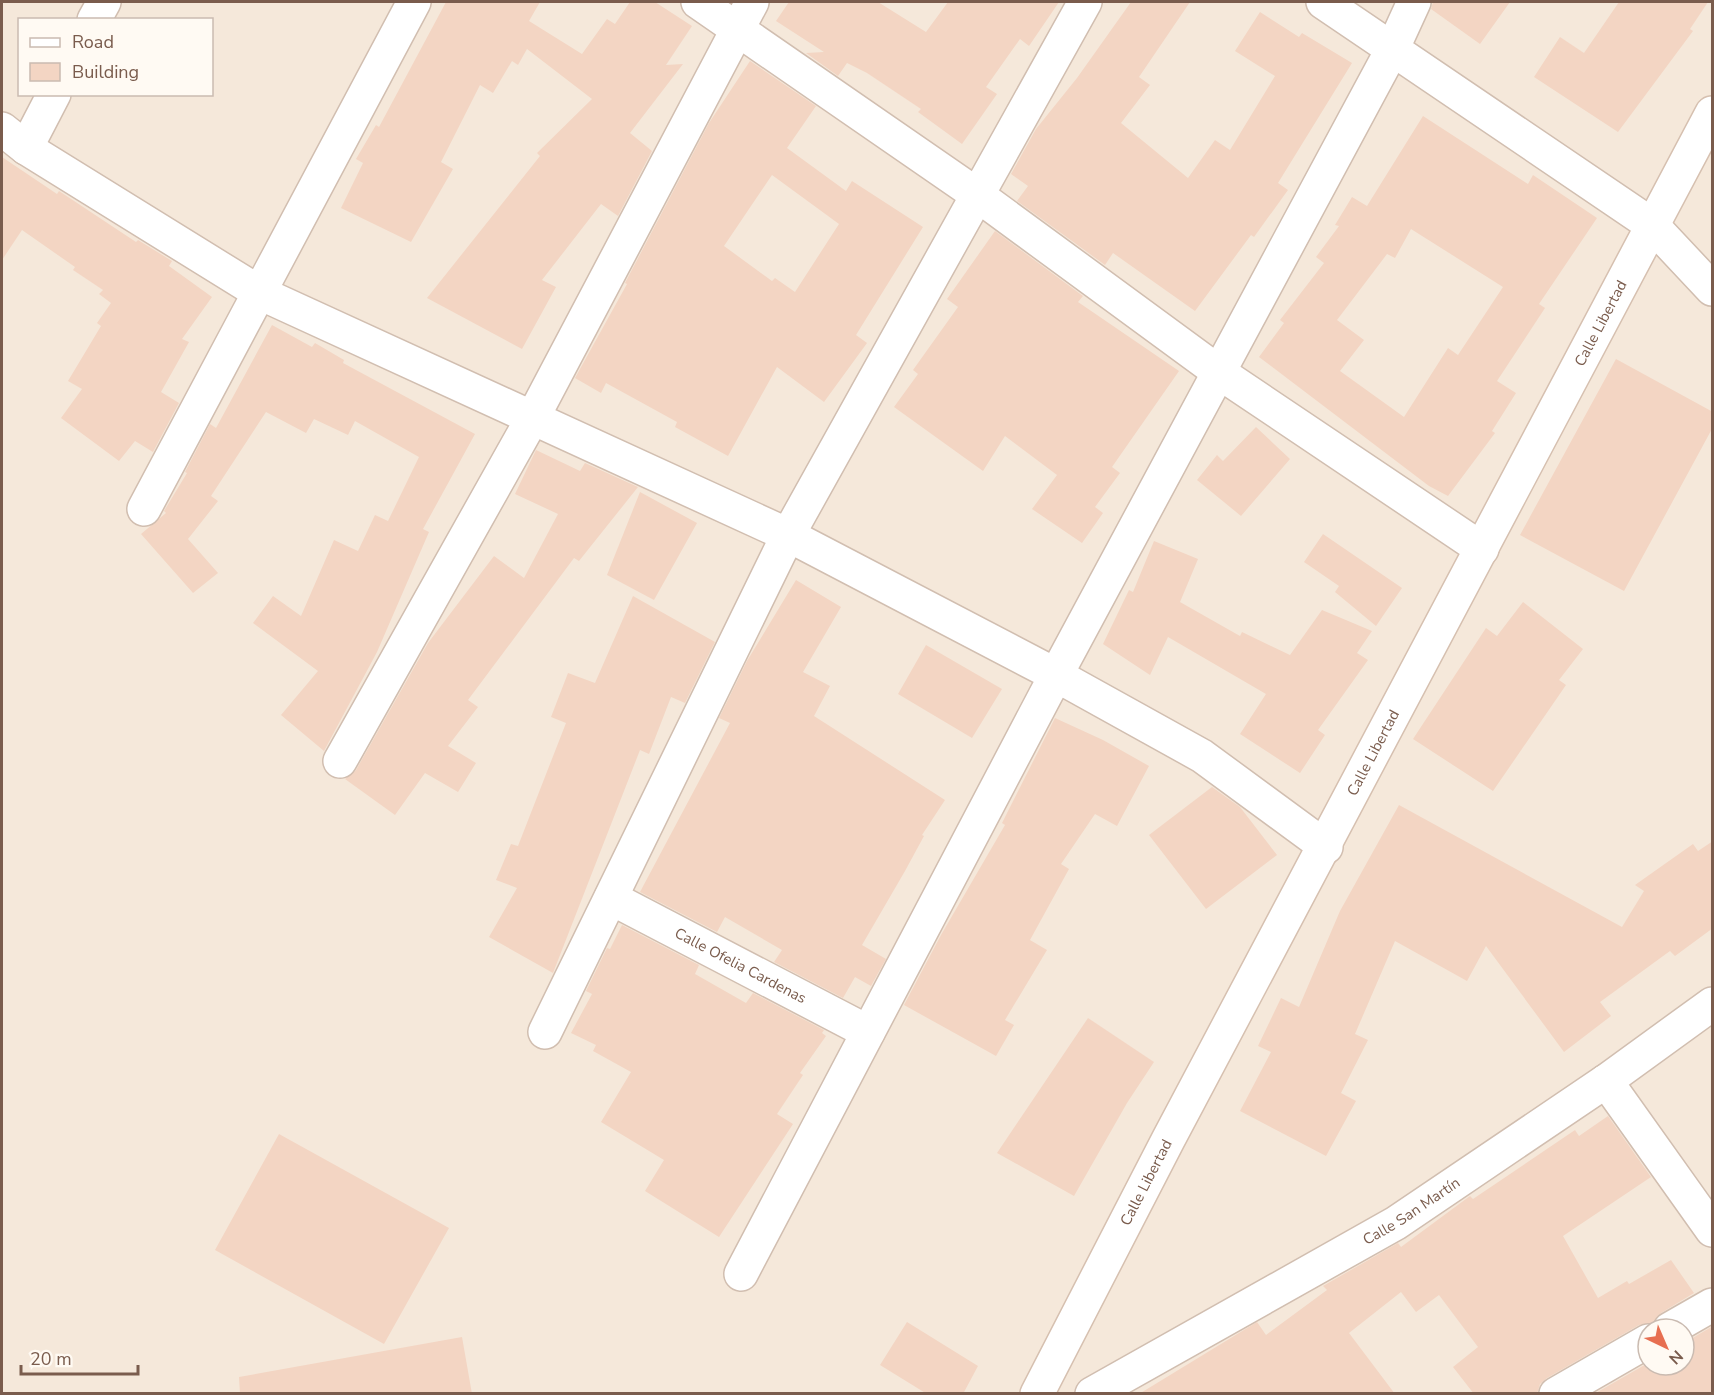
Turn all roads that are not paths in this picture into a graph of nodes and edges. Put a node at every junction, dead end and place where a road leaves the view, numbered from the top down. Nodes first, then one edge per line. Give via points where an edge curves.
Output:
1 (104, 2) edge
2 (414, 2) edge
3 (698, 2) edge
4 (1085, 2) edge
5 (1323, 2) edge
6 (1414, 2) edge
7 (745, 14) edge
8 (95, 18) edge
9 (1392, 50) junction
10 (52, 96) edge
11 (1713, 113) edge
12 (14, 139) edge
13 (976, 194) junction
14 (1653, 225) junction
15 (1713, 289) edge
16 (260, 292) junction
17 (1220, 373) junction
18 (532, 419) junction
19 (144, 509) dead end
20 (788, 535) junction
21 (1482, 549) junction
22 (1056, 675) junction
23 (340, 760) dead end
24 (1326, 847) junction
25 (611, 898) junction
26 (1713, 1004) edge
27 (545, 1032) dead end
28 (868, 1032) junction
29 (1606, 1081) junction
30 (1713, 1230) edge
31 (741, 1274) dead end
32 (1713, 1305) edge
33 (1692, 1317) edge
34 (1636, 1348) edge
35 (1037, 1394) edge
36 (1092, 1394) edge
37 (1556, 1394) edge

1 - 8 street
2 - 16 street
3 - 7 street
4 - 13 street
5 - 9 street
6 - 9 street
7 - 13 street
7 - 18 street
9 - 14 street
9 - 17 street
10 - 12 street
11 - 14 street, Calle Libertad
12 - 16 street
13 - 17 street
13 - 20 street
14 - 15 street
14 - 21 street, Calle Libertad
16 - 18 street
16 - 19 street
17 - 21 street
17 - 22 street
18 - 20 street
18 - 23 street
20 - 22 street
20 - 25 street
21 - 24 street, Calle Libertad
22 - 24 street via 1202,756
22 - 28 street
24 - 35 street, Calle Libertad
25 - 27 street
25 - 28 street, Calle Ofelia Cardenas
26 - 29 street, Calle San Martín
28 - 31 street
29 - 30 street
29 - 36 street, Calle San Martín via 1395,1223
32 - 33 street
34 - 37 street

